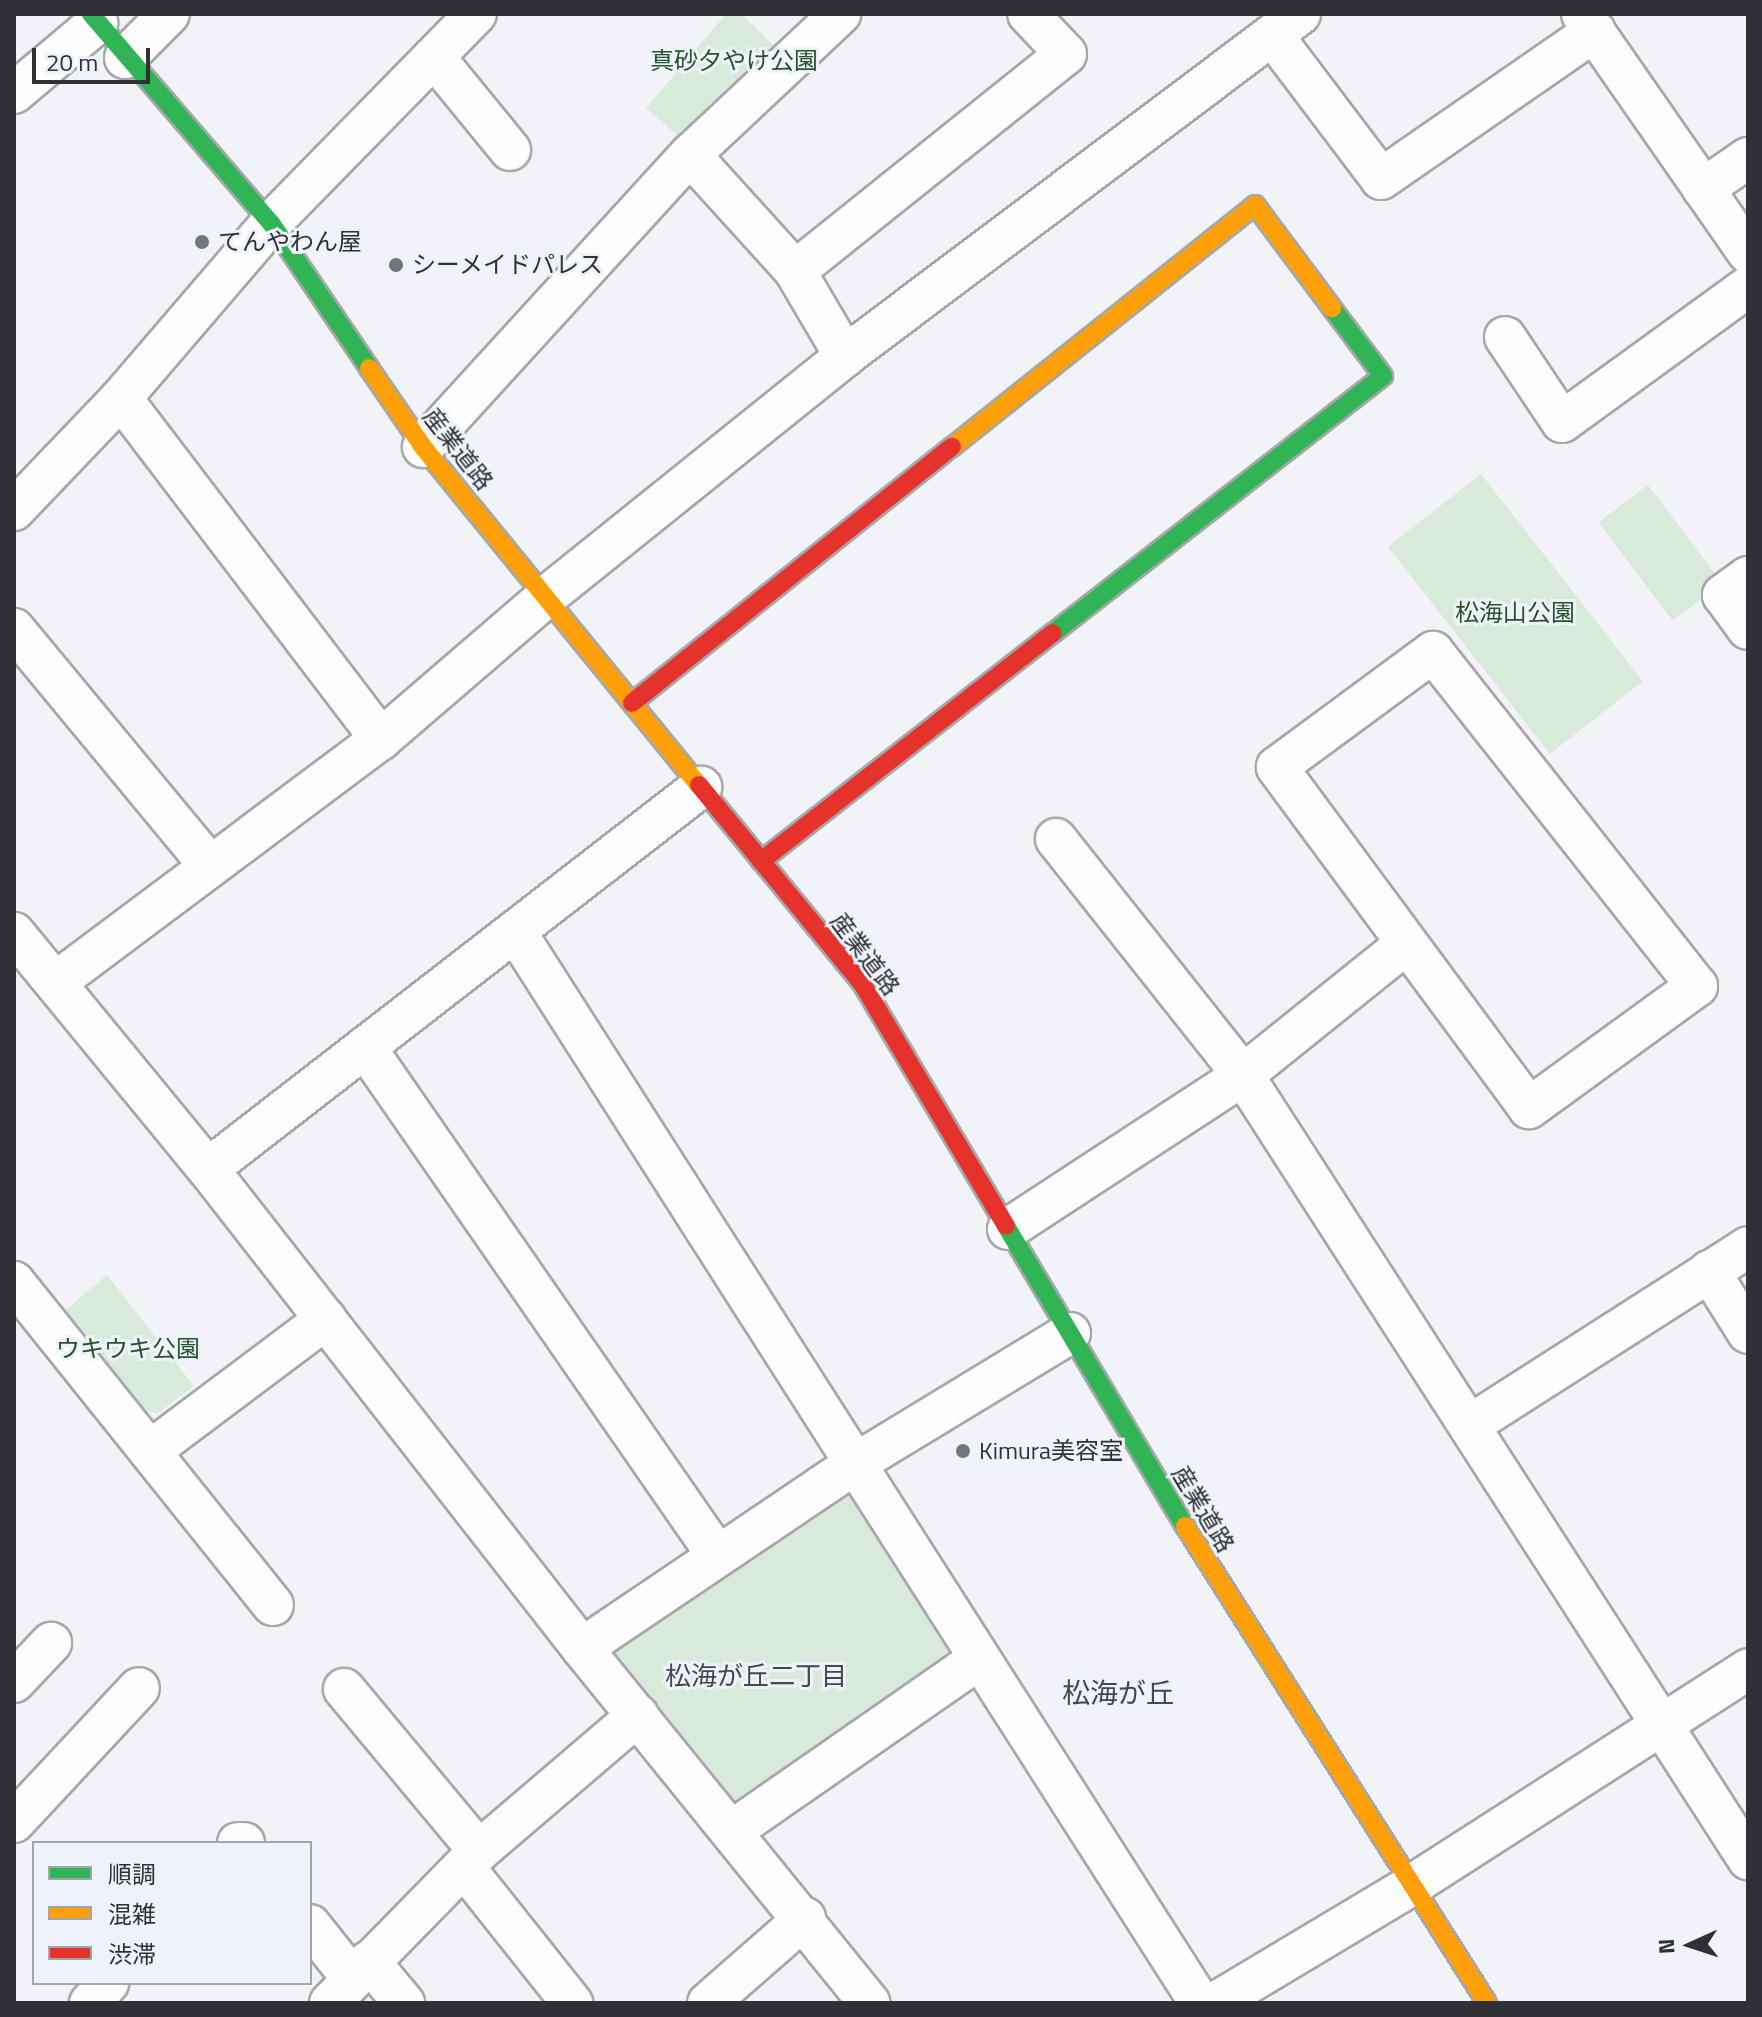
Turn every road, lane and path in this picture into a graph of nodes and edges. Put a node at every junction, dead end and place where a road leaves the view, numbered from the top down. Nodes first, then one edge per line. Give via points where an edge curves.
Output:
1 (169, 14) edge
2 (476, 14) edge
3 (840, 14) edge
4 (1028, 14) edge
5 (94, 18) edge
6 (1589, 23) edge
7 (1287, 25) edge
8 (434, 57) junction
9 (125, 58) junction
10 (14, 93) edge
11 (510, 150) dead end
12 (690, 155) junction
13 (1748, 158) edge
14 (1703, 189) junction
15 (271, 223) junction
16 (1748, 253) edge
17 (795, 271) junction
18 (1748, 287) edge
19 (1505, 337) dead end
20 (845, 356) junction
21 (121, 398) junction
22 (423, 447) junction
23 (14, 510) edge
24 (1748, 577) edge
25 (547, 596) junction
26 (14, 629) edge
27 (1748, 629) edge
28 (632, 703) junction
29 (381, 739) junction
30 (701, 787) junction
31 (1056, 839) dead end
32 (761, 861) junction
33 (210, 866) junction
34 (515, 931) junction
35 (14, 933) edge
36 (1406, 944) junction
37 (56, 982) junction
38 (365, 1047) junction
39 (1243, 1075) junction
40 (208, 1169) junction
41 (1008, 1229) junction
42 (1748, 1247) edge
43 (1709, 1271) junction
44 (14, 1282) edge
45 (326, 1319) junction
46 (1070, 1333) junction
47 (1748, 1333) edge
48 (1470, 1425) junction
49 (150, 1451) junction
50 (853, 1465) junction
51 (717, 1555) junction
52 (273, 1605) dead end
53 (51, 1643) dead end
54 (582, 1648) junction
55 (979, 1659) junction
56 (1748, 1669) edge
57 (14, 1682) edge
58 (139, 1688) dead end
59 (344, 1689) dead end
60 (638, 1715) junction
61 (1662, 1724) junction
62 (14, 1822) edge
63 (733, 1830) junction
64 (471, 1859) junction
65 (1748, 1859) edge
66 (1409, 1887) junction
67 (805, 1918) junction
68 (312, 1928) edge
69 (350, 1981) edge
70 (106, 1985) edge
71 (90, 2003) edge
72 (404, 2003) edge
73 (572, 2003) edge
74 (708, 2003) edge
75 (869, 2003) edge
76 (1200, 2003) edge
77 (1215, 2003) edge
78 (1487, 2003) edge

1 - 9 street
2 - 8 street
3 - 12 street
4 - 17 street via 1066,54
5 - 9 street, 産業道路
5 - 10 street
6 - 7 street via 1381,179
6 - 14 street
7 - 20 street
8 - 11 street
8 - 15 street
9 - 15 street, 産業道路
12 - 17 street
12 - 22 street
13 - 14 street
14 - 16 street
15 - 21 street
15 - 22 street, 産業道路
17 - 20 street
18 - 19 street via 1562,422
20 - 25 street
21 - 23 street
21 - 29 street
22 - 25 street, 産業道路
24 - 27 street via 1723,595
25 - 28 street, 産業道路
25 - 29 street
26 - 33 street
28 - 30 street, 産業道路
28 - 32 street via 1255,205 1383,376
29 - 33 street
30 - 32 street, 産業道路
30 - 34 street
31 - 39 street
32 - 41 street, 産業道路 via 863,985
33 - 37 street
34 - 38 street
34 - 50 street
35 - 37 street
36 - 36 street via 1277,767 1433,652 1697,986 1529,1108
36 - 39 street
37 - 40 street
38 - 40 street
38 - 51 street
39 - 41 street
39 - 48 street
40 - 45 street
41 - 46 street, 産業道路
42 - 43 street
43 - 47 street
43 - 48 street
44 - 49 street
45 - 49 street
45 - 54 street
46 - 50 street
46 - 66 street, 産業道路
48 - 61 street
49 - 52 street
50 - 51 street
50 - 55 street
51 - 54 street
53 - 57 street
54 - 60 street
55 - 63 street
55 - 76 street
56 - 61 street
58 - 62 street
59 - 64 street
60 - 63 street
60 - 64 street
61 - 65 street
61 - 66 street
63 - 67 street
64 - 69 street
64 - 73 street
66 - 77 street
66 - 78 street, 産業道路
67 - 74 street
67 - 75 street
68 - 69 street
69 - 72 street
70 - 71 street

